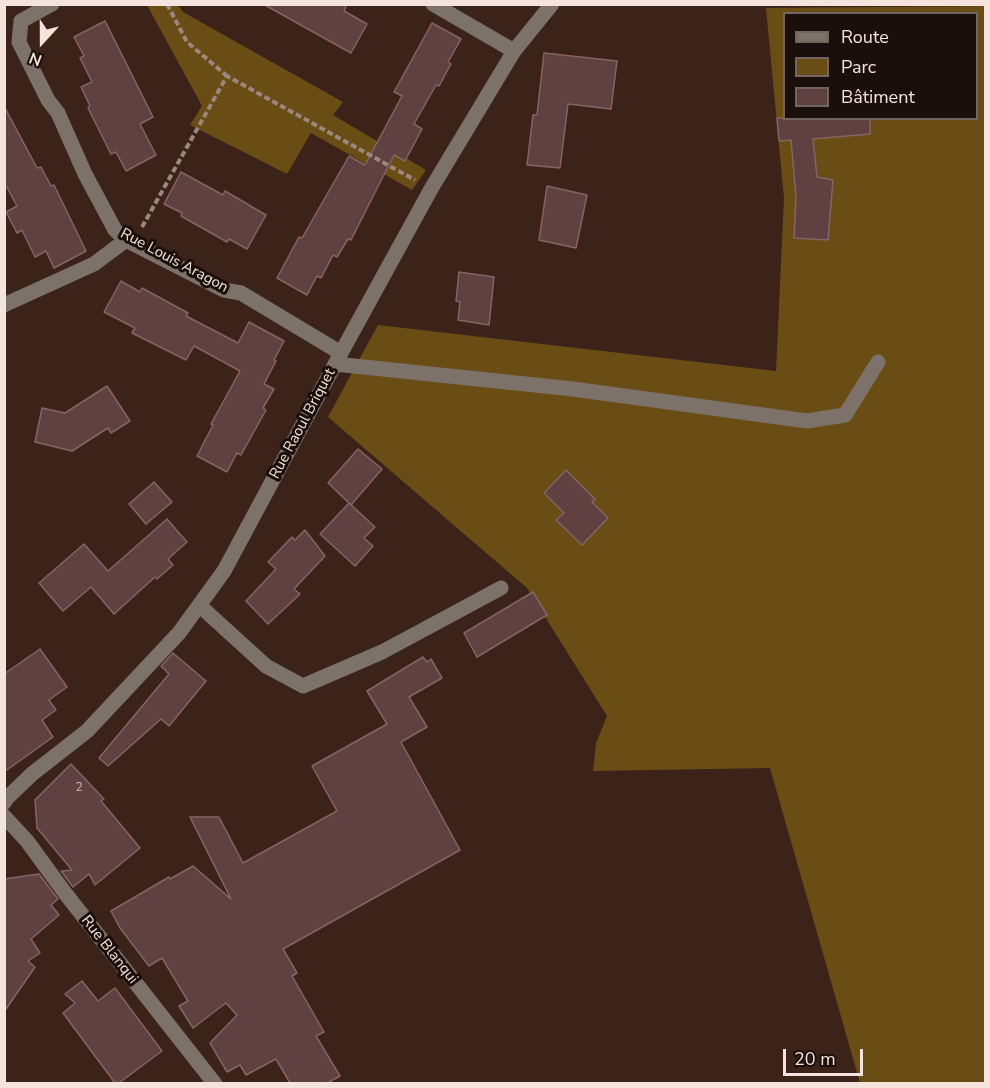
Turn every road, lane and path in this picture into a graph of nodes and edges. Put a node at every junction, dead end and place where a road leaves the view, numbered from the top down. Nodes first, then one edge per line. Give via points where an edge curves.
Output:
1 (52, 4) edge
2 (167, 4) edge
3 (433, 4) edge
4 (552, 4) edge
5 (514, 51) junction
6 (227, 76) junction
7 (431, 189) junction
8 (129, 242) junction
9 (4, 305) edge
10 (338, 358) junction
11 (878, 362) dead end
12 (501, 588) dead end
13 (200, 605) junction
14 (4, 803) edge
15 (4, 816) edge
16 (215, 1083) edge

1 - 8 street, Rue Louis Aragon via 21,21 19,42 115,230
2 - 6 path via 187,42
3 - 5 street
4 - 5 street, Rue Raoul Briquet
5 - 7 street, Rue Raoul Briquet
6 - 7 path
6 - 8 path
7 - 10 street, Rue Raoul Briquet
8 - 9 street via 94,264
8 - 10 street, Rue Louis Aragon via 224,290 241,293
10 - 11 street via 807,421 845,415
10 - 13 street, Rue Raoul Briquet via 225,571
12 - 13 street via 382,652 303,686 266,666
13 - 14 street, Rue Raoul Briquet via 179,633 87,731 32,774
15 - 16 street, Rue Blanqui

